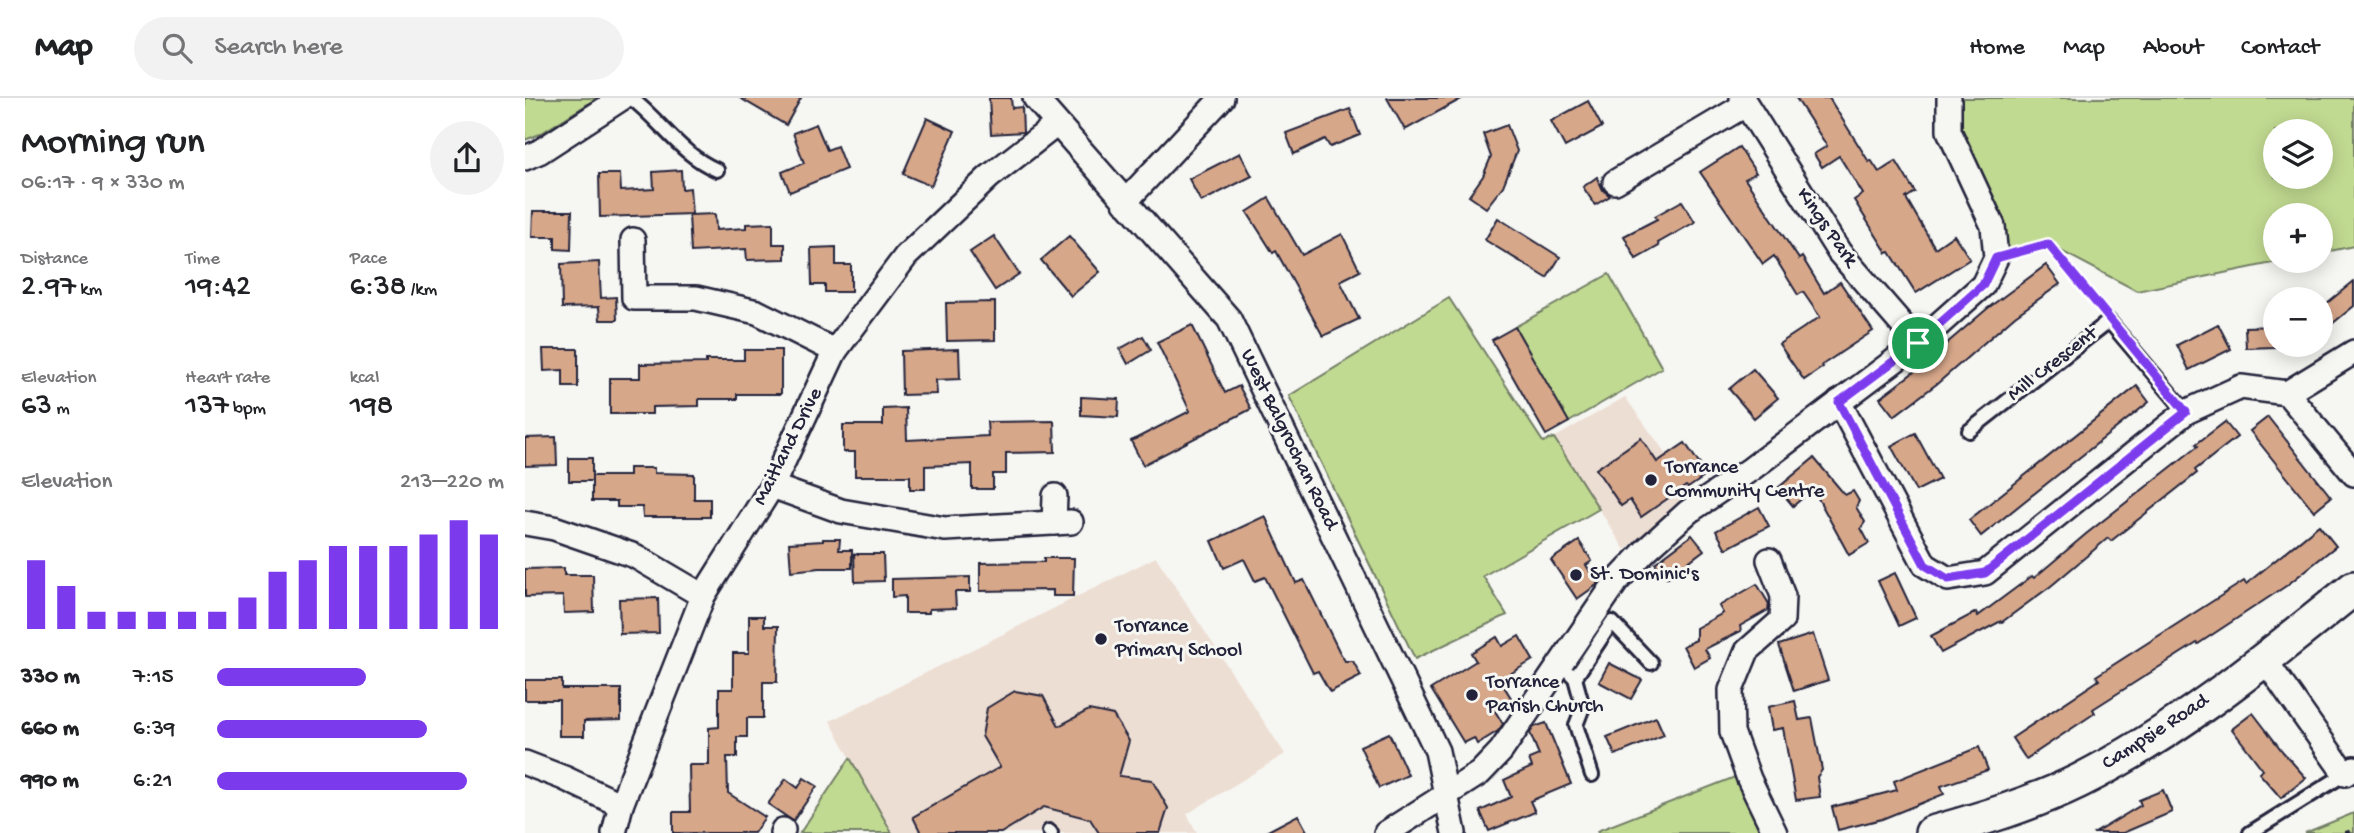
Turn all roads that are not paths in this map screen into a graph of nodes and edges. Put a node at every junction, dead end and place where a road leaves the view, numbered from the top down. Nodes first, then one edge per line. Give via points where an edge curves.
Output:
1 (622, 98) edge
2 (631, 98) edge
3 (1035, 98) edge
4 (1222, 98) edge
5 (1949, 98) edge
6 (1744, 102) edge
7 (1057, 124) junction
8 (525, 158) edge
9 (717, 170) dead end
10 (1615, 181) dead end
11 (1125, 202) junction
12 (633, 240) dead end
13 (1918, 343) junction
14 (835, 352) junction
15 (2354, 352) edge
16 (2287, 393) junction
17 (1839, 402) junction
18 (2186, 412) junction
19 (1969, 431) dead end
20 (2354, 474) edge
21 (772, 486) junction
22 (1055, 496) dead end
23 (525, 523) edge
24 (1769, 560) dead end
25 (2354, 588) edge
26 (703, 596) junction
27 (2265, 660) junction
28 (1651, 663) dead end
29 (1568, 671) junction
30 (525, 763) edge
31 (2350, 771) edge
32 (1592, 775) dead end
33 (1446, 796) junction
34 (621, 805) junction
35 (614, 833) edge
36 (1386, 833) edge
37 (1454, 833) edge
38 (1775, 833) edge
39 (1932, 833) edge
40 (2250, 833) edge

1 - 8 street
2 - 9 lane via 681,148
3 - 7 street, West Balgrochan Road
4 - 11 street
5 - 13 street via 1949,131 1993,226 1996,258 1983,285
6 - 10 street, Kings Park
6 - 13 street, Kings Park via 1839,252
7 - 11 street, West Balgrochan Road
7 - 14 street, Maitland Drive via 989,177 907,257
11 - 33 street, West Balgrochan Road via 1229,319 1437,751
12 - 14 street via 634,298 696,298 757,312
13 - 17 street
14 - 21 street, Maitland Drive
15 - 16 street
16 - 18 street via 2241,387
16 - 20 street
17 - 18 street via 1925,565 1948,579 1985,573
17 - 29 street via 1688,512 1646,550 1616,582
18 - 19 lane, Mill Crescent via 2109,321
21 - 22 street via 841,511 945,530 1063,522
21 - 26 street, Maitland Drive
23 - 26 street via 554,528 635,556
24 - 38 street via 1783,596 1782,620 1747,651 1731,690 1731,732
25 - 27 main road, Campsie Road
26 - 34 street, Maitland Drive
27 - 31 street
27 - 39 main road, Campsie Road via 2141,748 2077,782 1991,817
28 - 29 lane via 1612,622
29 - 32 lane via 1583,707 1576,725
29 - 33 street via 1480,773
30 - 34 street
31 - 40 lane
33 - 36 street
33 - 37 street, West Balgrochan Road
34 - 35 street, Maitland Drive

